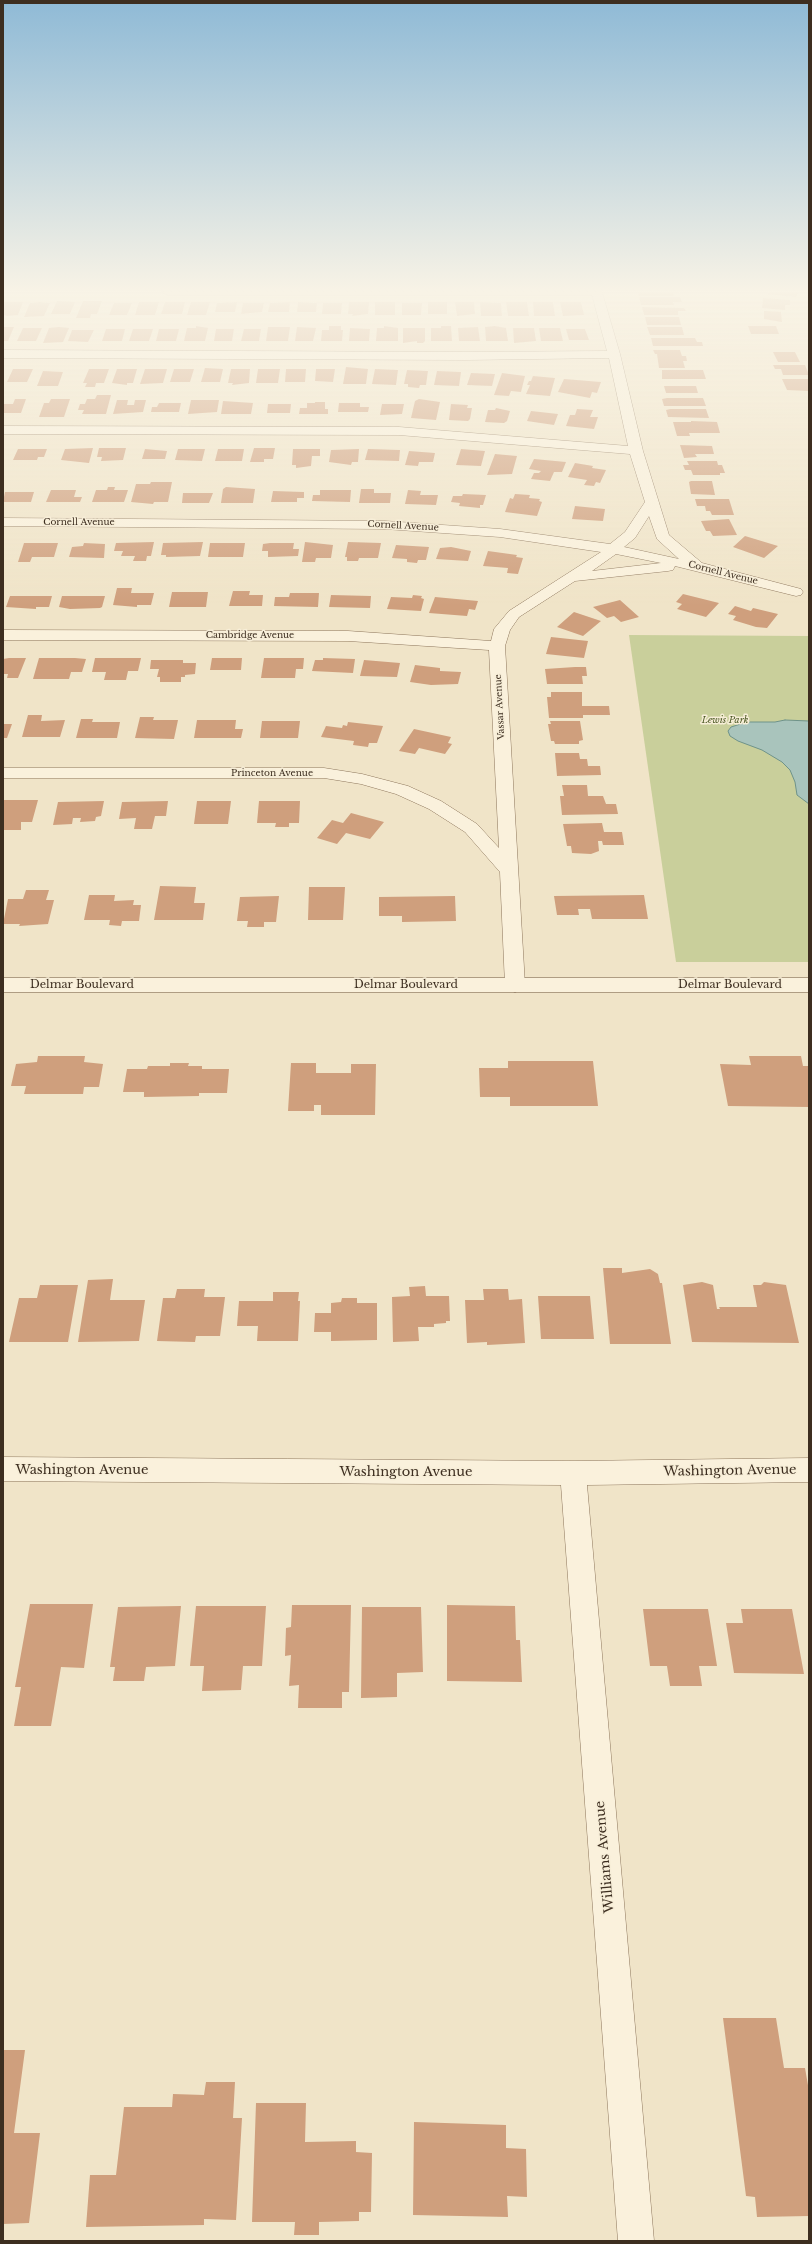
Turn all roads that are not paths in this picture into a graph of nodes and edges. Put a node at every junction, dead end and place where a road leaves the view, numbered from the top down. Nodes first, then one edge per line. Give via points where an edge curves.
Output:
1 (624, 397) edge
2 (3, 430) edge
3 (636, 451) junction
4 (652, 501) junction
5 (3, 522) edge
6 (613, 549) junction
7 (703, 568) junction
8 (567, 581) junction
9 (796, 592) dead end
10 (3, 635) edge
11 (497, 646) junction
12 (3, 773) edge
13 (509, 871) junction
14 (3, 985) edge
15 (515, 985) junction
16 (809, 985) edge
17 (3, 1469) edge
18 (809, 1470) edge
19 (573, 1473) junction
20 (636, 2241) edge

1 - 3 street
2 - 3 street via 399,431
3 - 4 street
4 - 6 street, Vassar Avenue via 630,535
4 - 7 street via 662,536 675,549
5 - 6 street, Cornell Avenue via 385,525 500,532
6 - 7 street, Cornell Avenue
6 - 8 street, Vassar Avenue
7 - 8 street via 680,566 637,570
7 - 9 street, Cornell Avenue
8 - 11 street, Vassar Avenue via 514,614 502,629
10 - 11 street, Cambridge Avenue via 348,636
11 - 13 street, Vassar Avenue
12 - 13 street, Princeton Avenue via 324,773 362,779 402,790 435,804 471,828
13 - 15 street, Vassar Avenue
14 - 15 street, Delmar Boulevard
15 - 16 street, Delmar Boulevard
17 - 19 street, Washington Avenue
18 - 19 street, Washington Avenue
19 - 20 street, Williams Avenue

